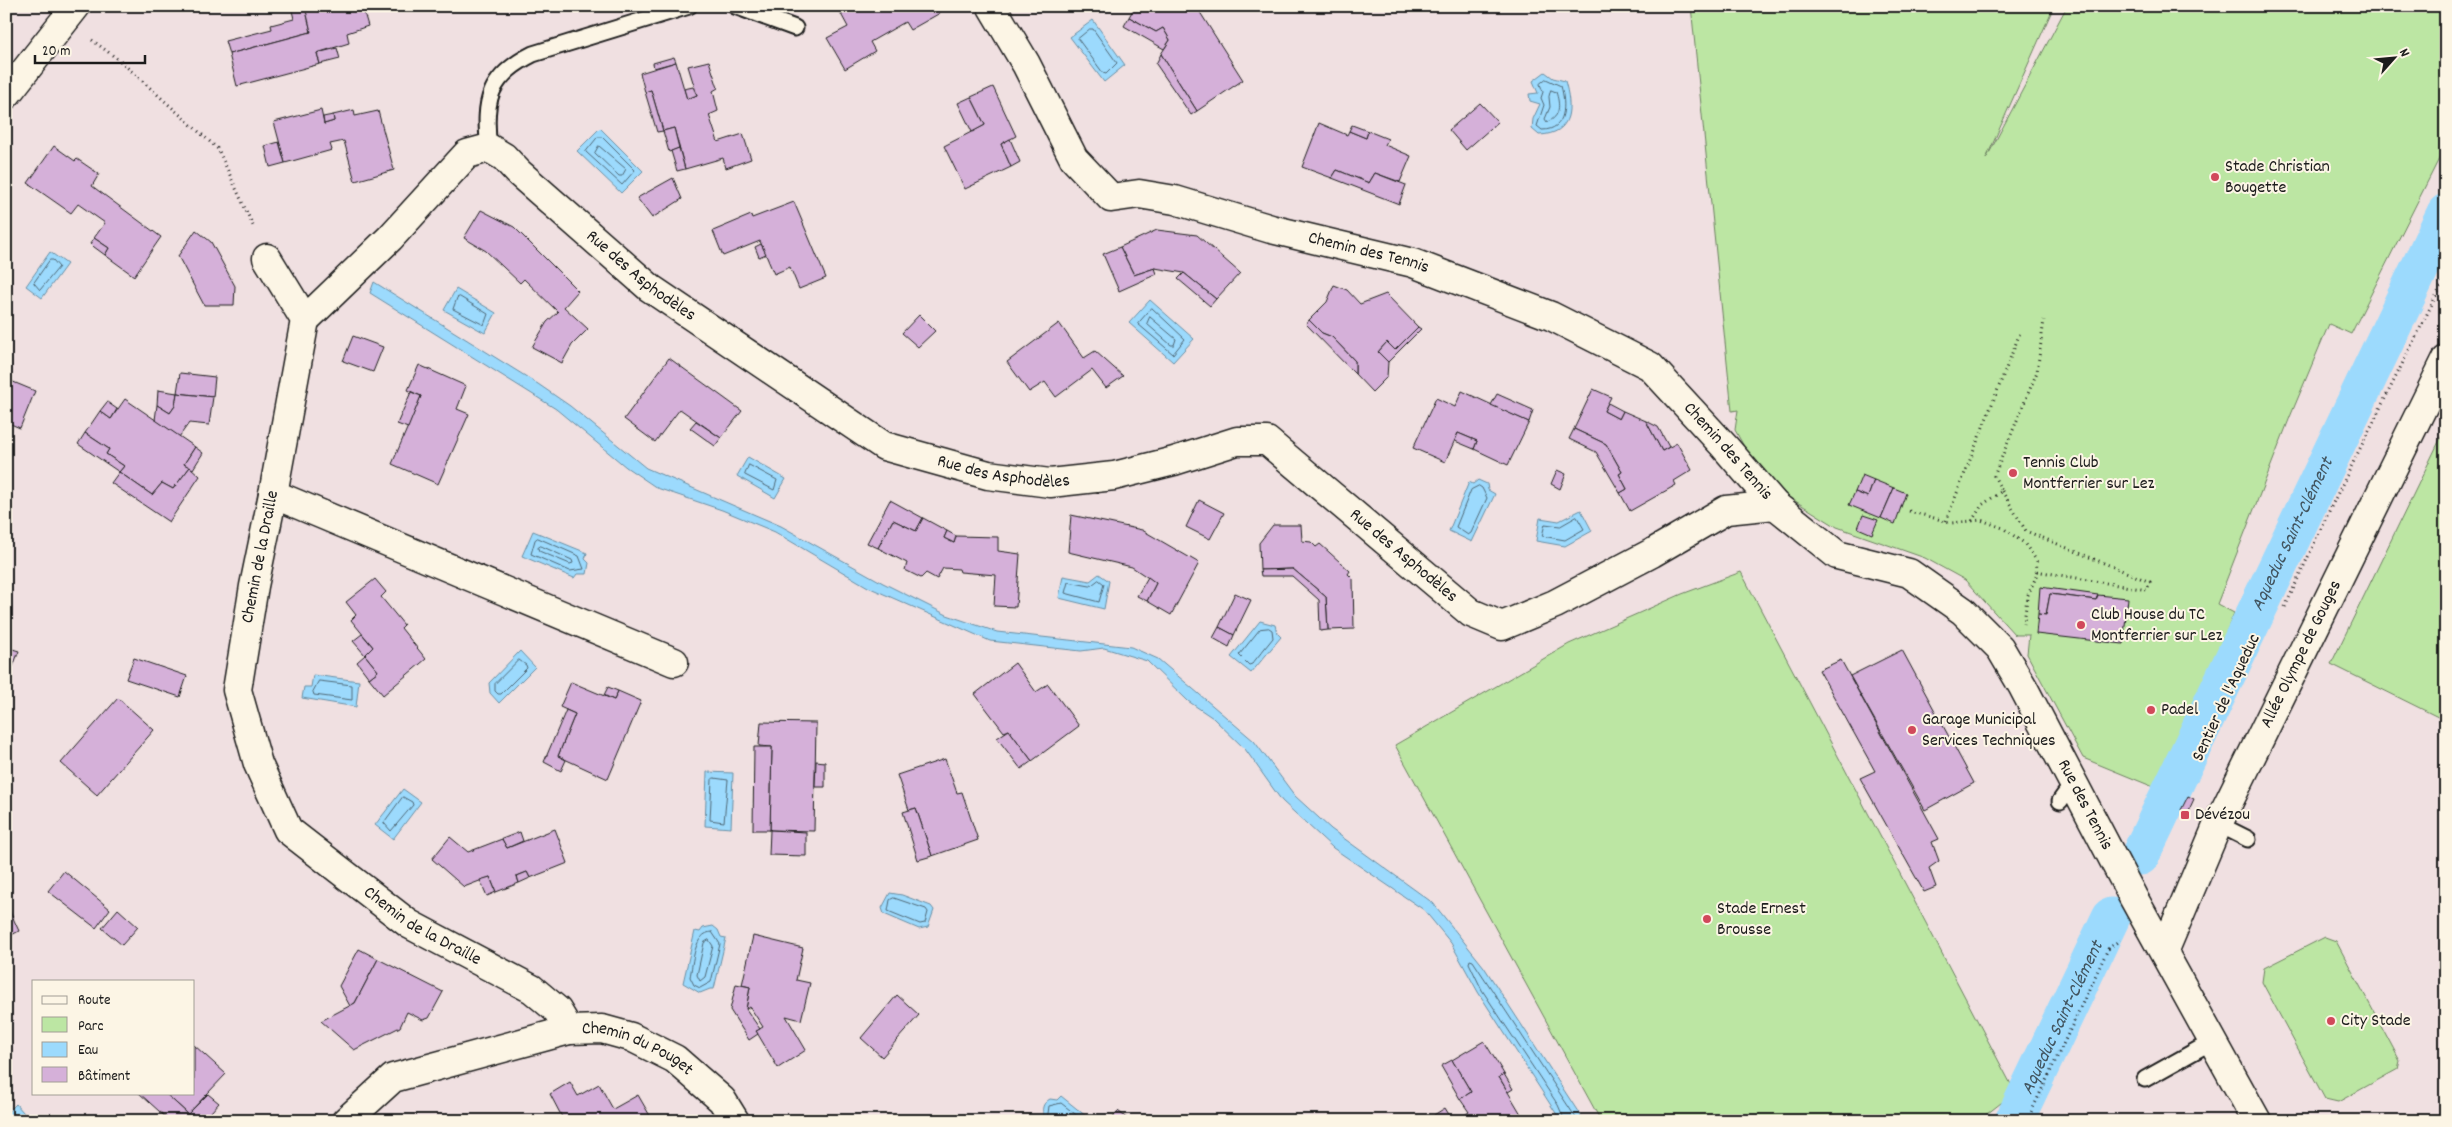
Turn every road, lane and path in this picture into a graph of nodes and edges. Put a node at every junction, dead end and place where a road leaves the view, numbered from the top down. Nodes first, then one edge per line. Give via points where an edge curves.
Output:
1 (689, 6) edge
2 (735, 6) edge
3 (992, 7) edge
4 (70, 13) edge
5 (795, 28) dead end
6 (6, 94) edge
7 (489, 148) junction
8 (267, 258) joint
9 (2446, 276) edge
10 (305, 320) junction
11 (2044, 320) dead end
12 (2020, 333) dead end
13 (2446, 360) edge
14 (2002, 491) junction
15 (274, 494) junction
16 (1775, 505) junction
17 (1909, 510) dead end
18 (1946, 521) junction
19 (1971, 521) junction
20 (2036, 571) junction
21 (2281, 616) dead end
22 (674, 662) dead end
23 (2009, 664) junction
24 (2218, 824) junction
25 (2248, 840) dead end
26 (2147, 921) junction
27 (2164, 952) junction
28 (569, 1030) junction
29 (2213, 1041) junction
30 (2145, 1079) dead end
31 (346, 1121) edge
32 (735, 1121) edge
33 (2027, 1121) edge
34 (2257, 1121) edge

1 - 7 lane via 533,54 513,64 494,84 485,118
2 - 5 lane
3 - 16 street, Chemin des Tennis via 1026,64 1074,159 1111,198 1139,194 1175,200 1271,229 1413,263 1551,316 1650,366
4 - 6 street
4 - 8 path via 218,148
7 - 10 street via 467,154 390,238
7 - 16 street, Rue des Asphodèles via 504,157 650,288 884,446 988,475 1050,483 1114,476 1237,441 1267,440 1471,613 1502,626 1555,604 1726,510
8 - 10 street
9 - 21 path via 2331,507
10 - 15 street, Chemin de la Draille
11 - 14 path via 2037,372 1994,476
12 - 18 path
13 - 24 street, Allée Olympe de Gouges
14 - 19 path via 1982,505
14 - 20 path via 2026,531 2150,582 2147,590
15 - 22 street
15 - 28 street, Chemin de la Draille via 254,586 237,690 258,764 288,830 408,924 532,989 557,1010
16 - 23 street, Rue des Tennis via 1837,555 1909,573 1962,611 2000,648
17 - 18 path
18 - 19 path
19 - 20 path via 1981,520 2003,528 2024,543 2037,561
20 - 23 path via 2027,597 2024,635
23 - 26 street, Rue des Tennis via 2067,792
24 - 25 lane
24 - 27 street, Allée Olympe de Gouges
26 - 27 street, Rue des Tennis
26 - 33 path via 2108,949
27 - 29 street, Rue des Tennis
28 - 31 street, Chemin du Pouget via 393,1078
28 - 32 street, Chemin du Pouget via 602,1029 631,1036 675,1059 722,1100
29 - 30 lane
29 - 34 street, Rue des Tennis

